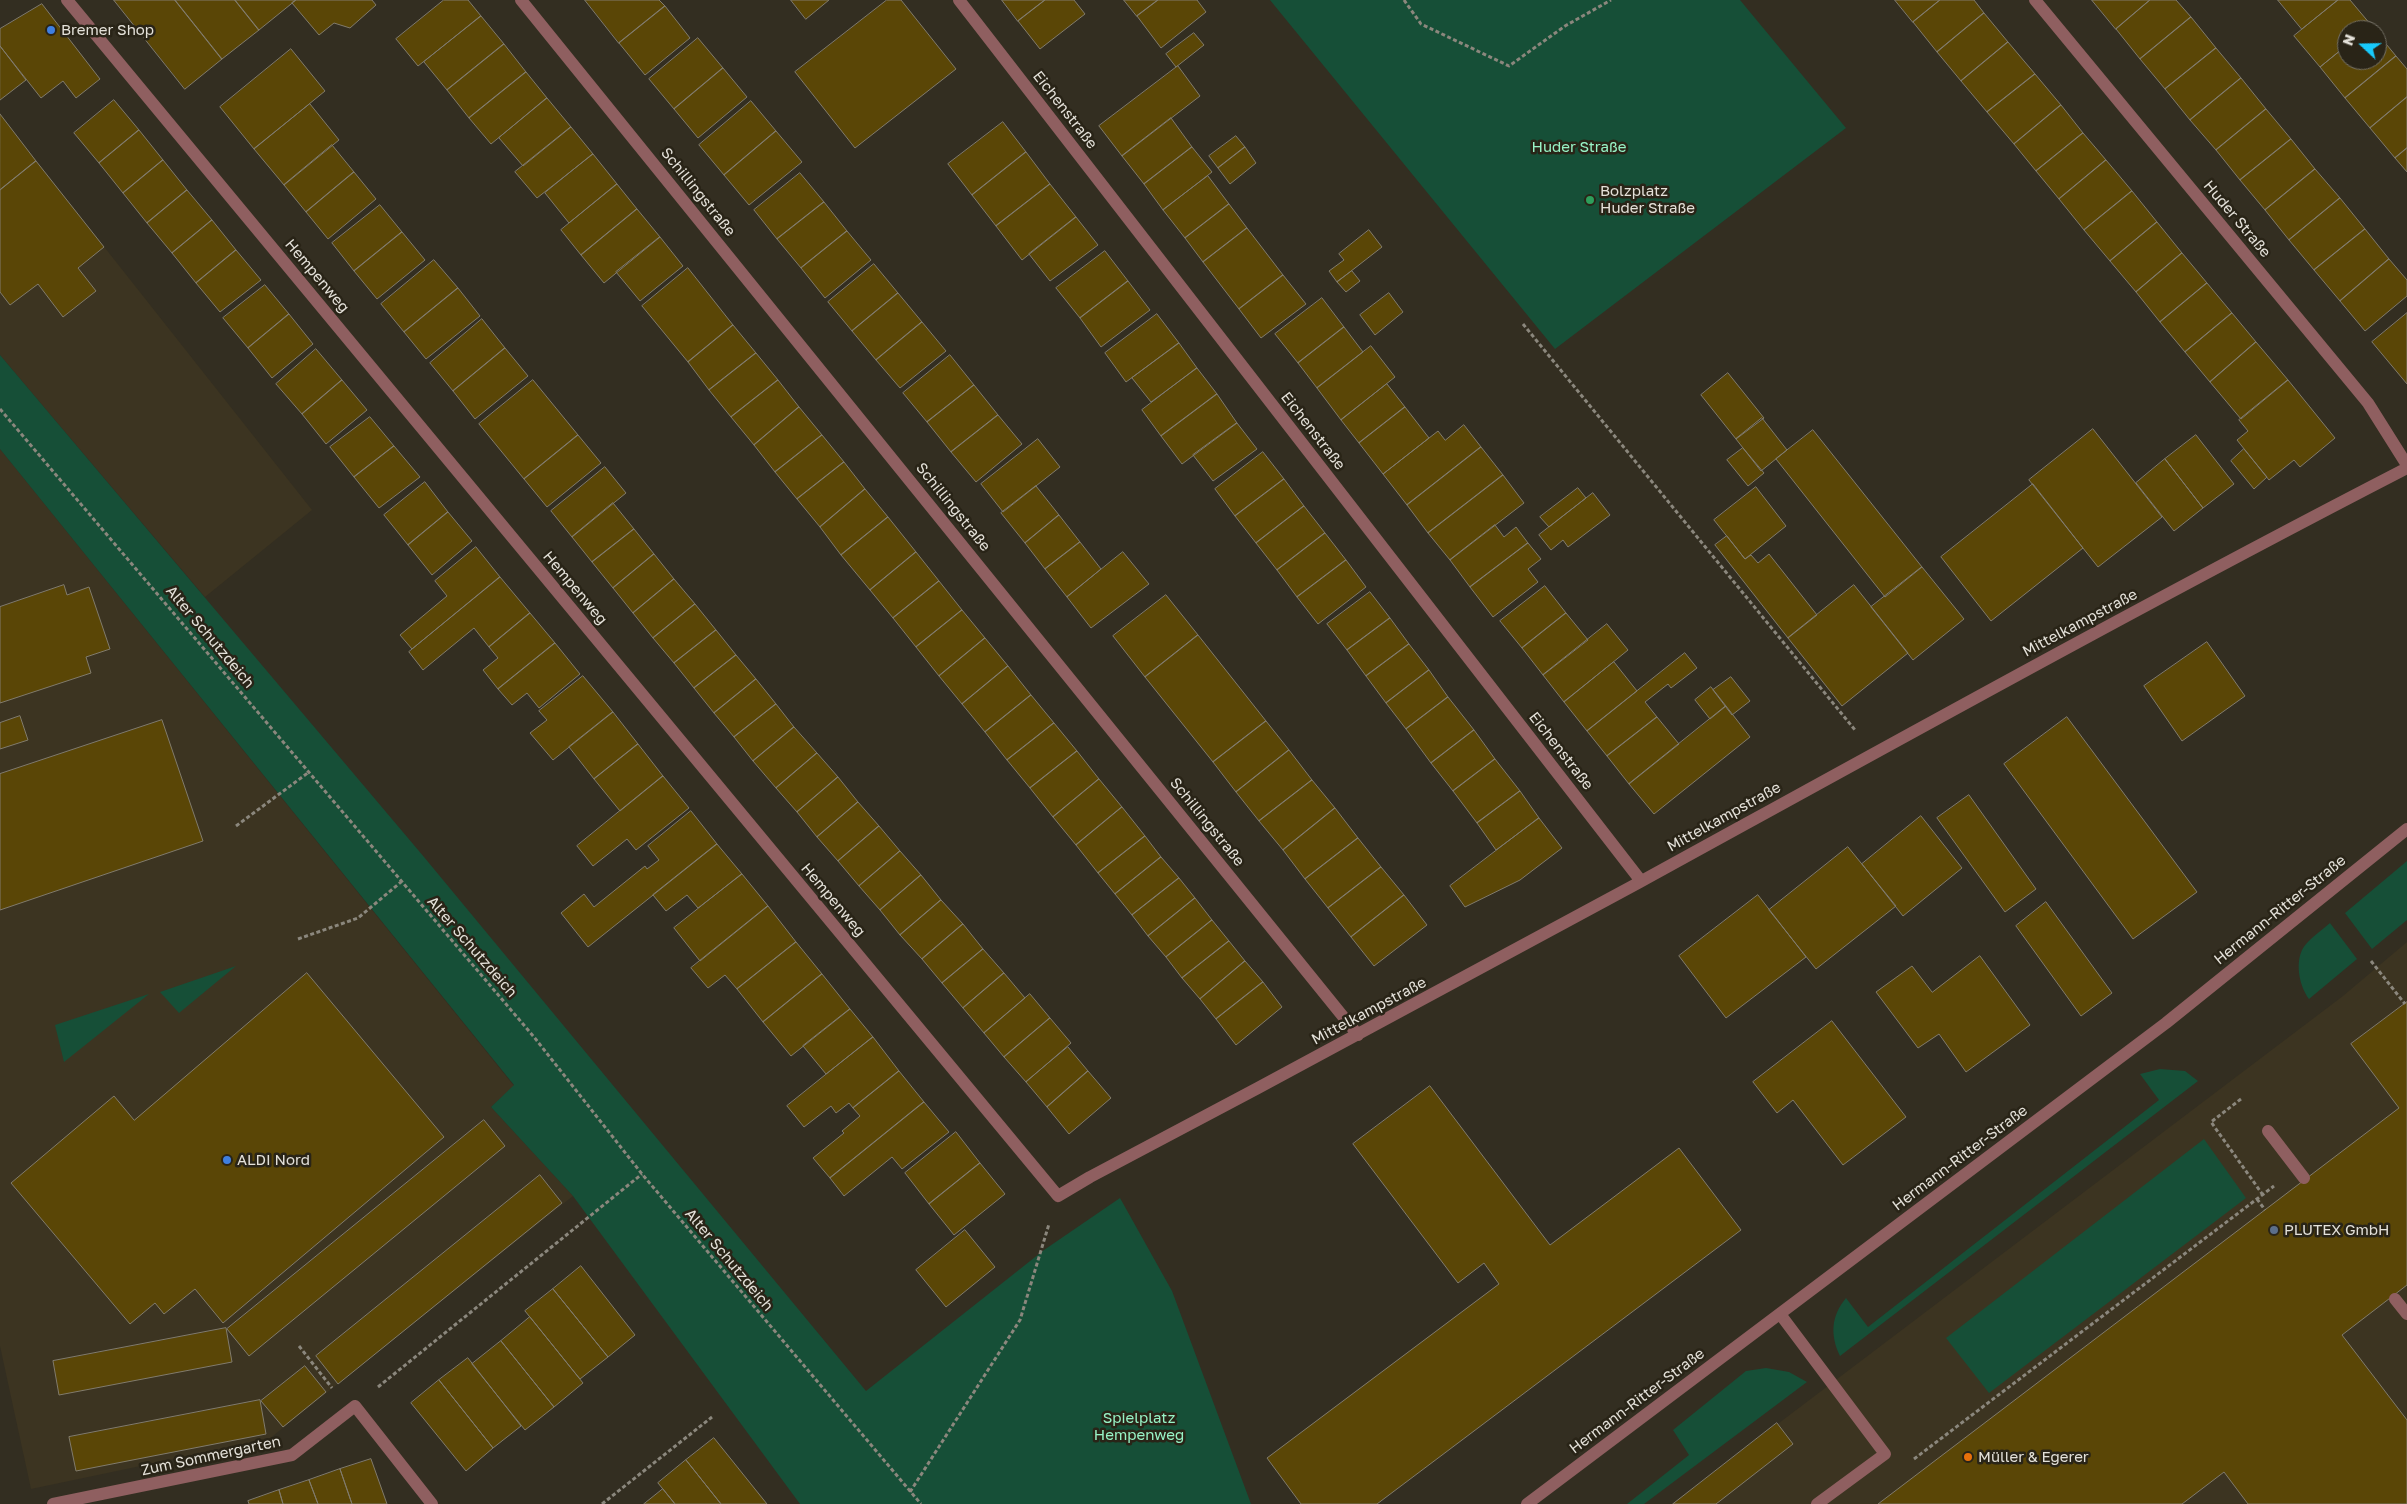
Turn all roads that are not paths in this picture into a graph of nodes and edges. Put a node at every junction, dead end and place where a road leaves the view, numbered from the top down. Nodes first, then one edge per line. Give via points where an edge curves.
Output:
1 (67, 0) edge
2 (522, 0) edge
3 (959, 0) edge
4 (2035, 0) edge
5 (2407, 467) edge
6 (2407, 829) edge
7 (1641, 881) junction
8 (1358, 1035) junction
9 (2268, 1131) dead end
10 (2300, 1174) road end
11 (1058, 1196) joint
12 (2395, 1298) dead end
13 (1780, 1314) junction
14 (2407, 1314) edge
15 (53, 1504) edge
16 (432, 1504) edge
17 (1527, 1504) edge
18 (1817, 1504) edge

1 - 11 street, Hempenweg
2 - 8 street, Schillingstraße
3 - 7 street, Eichenstraße
4 - 5 street, Huder Straße via 2368,403
5 - 7 street, Mittelkampstraße
6 - 13 street, Hermann-Ritter-Straße via 2166,1022
7 - 8 street, Mittelkampstraße
8 - 11 street, Mittelkampstraße
9 - 10 street
12 - 14 street
13 - 17 street, Hermann-Ritter-Straße
13 - 18 street via 1885,1454
15 - 16 street, Zum Sommergarten via 292,1455 355,1406

